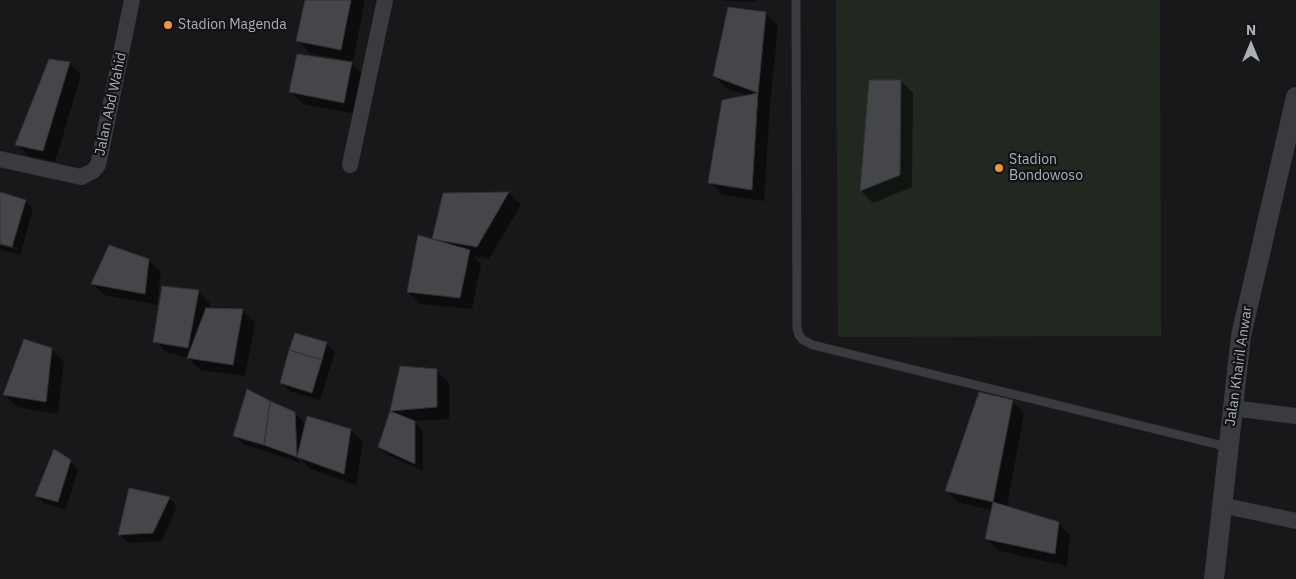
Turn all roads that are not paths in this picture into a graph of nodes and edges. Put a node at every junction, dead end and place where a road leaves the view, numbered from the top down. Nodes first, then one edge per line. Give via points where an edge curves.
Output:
1 (132, 0) edge
2 (385, 0) edge
3 (796, 0) edge
4 (1296, 97) edge
5 (0, 159) edge
6 (350, 165) dead end
7 (1232, 408) junction
8 (1296, 416) edge
9 (1228, 447) junction
10 (1222, 505) junction
11 (1296, 521) edge
12 (1214, 579) edge

1 - 5 street, Jalan Abd Wahid via 98,165 81,177
2 - 6 street
3 - 9 lane via 797,328 803,340
4 - 7 street, Jalan Khairil Anwar via 1241,336
7 - 8 street
7 - 9 street, Jalan Khairil Anwar
9 - 10 street, Jalan Khairil Anwar
10 - 11 street
10 - 12 street, Jalan Khairil Anwar

